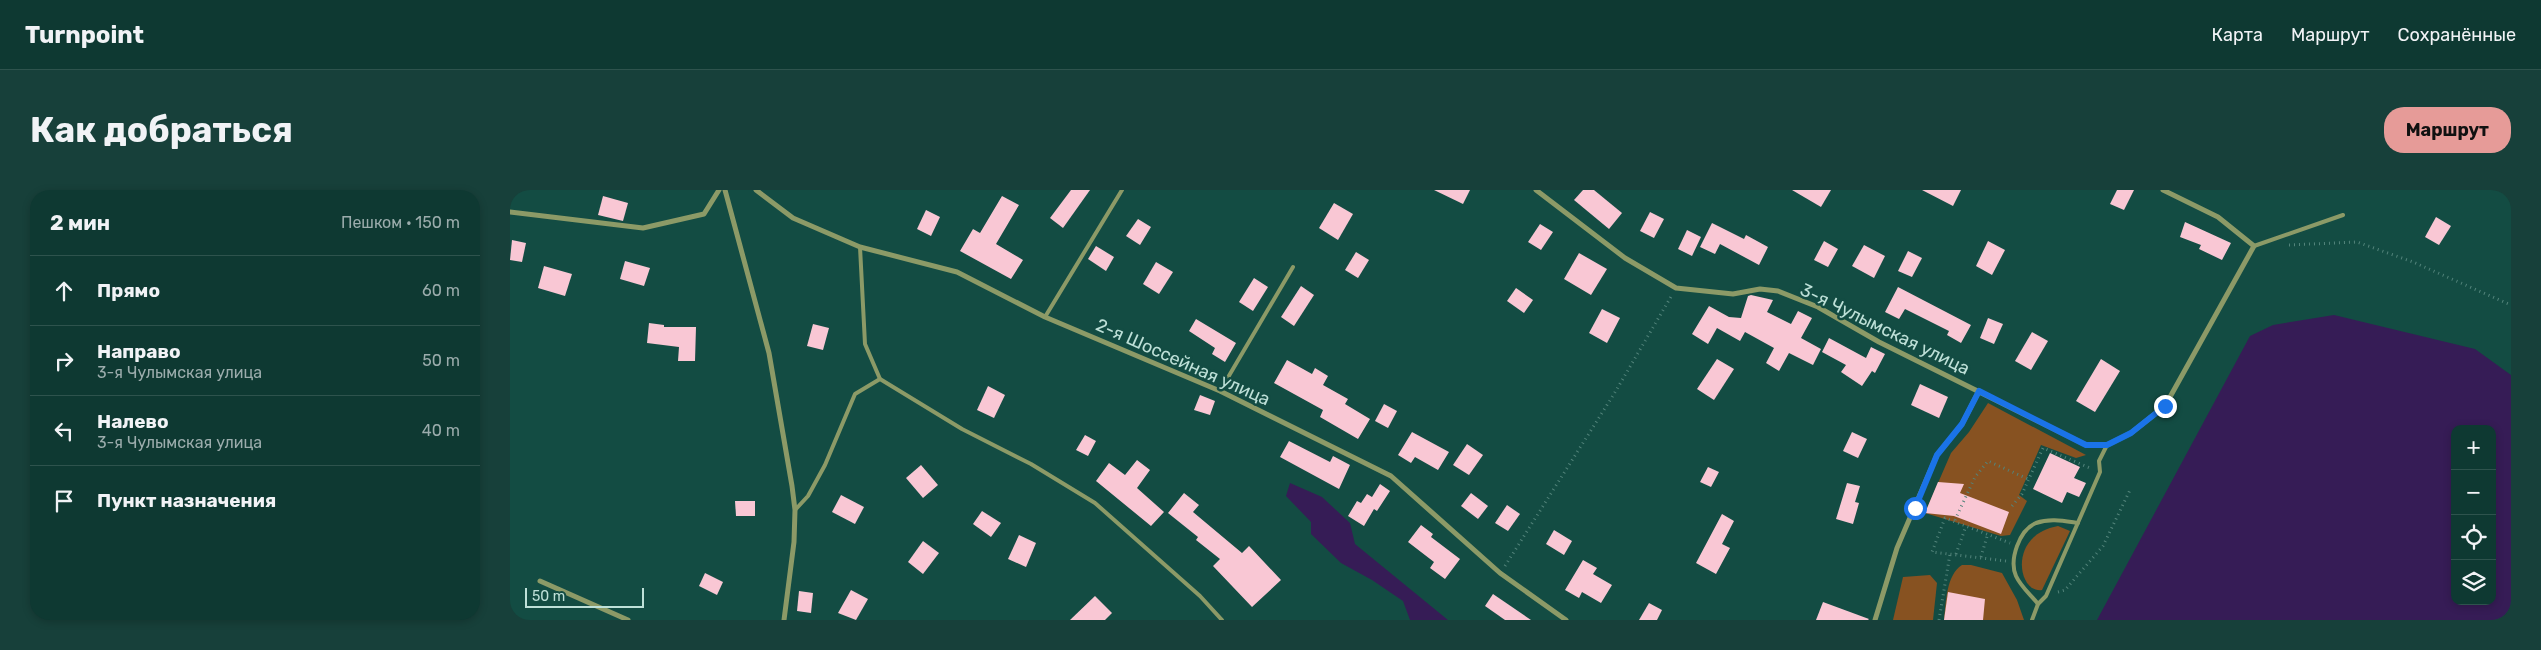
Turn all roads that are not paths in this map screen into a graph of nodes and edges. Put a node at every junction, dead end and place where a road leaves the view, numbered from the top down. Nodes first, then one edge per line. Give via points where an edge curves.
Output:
1 (719, 190) edge
2 (725, 190) edge
3 (756, 190) edge
4 (1122, 190) edge
5 (1536, 190) edge
6 (2163, 190) edge
7 (510, 212) edge
8 (2343, 215) dead end
9 (2254, 246) junction
10 (860, 247) junction
11 (1293, 267) dead end
12 (1045, 317) junction
13 (880, 379) junction
14 (1220, 391) junction
15 (1979, 391) junction
16 (2107, 445) junction
17 (795, 510) junction
18 (2078, 523) junction
19 (540, 581) dead end
20 (2038, 604) junction
21 (628, 620) edge
22 (784, 620) edge
23 (1222, 620) edge
24 (1566, 620) edge
25 (1875, 620) edge
26 (2032, 620) edge

1 - 7 street via 704,214 642,228
2 - 17 street via 769,353
3 - 10 street, 2-я Шоссейная улица via 793,218
4 - 12 lane
5 - 15 street, 3-я Чулымская улица via 1625,258 1676,288 1734,294 1760,289 1778,292 1818,306 1879,342
6 - 9 street via 2218,217
8 - 9 lane
9 - 16 street via 2165,406 2131,433
10 - 12 street, 2-я Шоссейная улица via 957,272
10 - 13 lane via 865,344
11 - 14 lane
12 - 14 street, 2-я Шоссейная улица
13 - 17 lane via 855,394 825,465 808,496
13 - 23 lane via 1095,503 1200,596
14 - 24 street, 2-я Шоссейная улица via 1391,476 1500,573
15 - 16 street, 3-я Чулымская улица via 2086,445
15 - 25 street via 1962,424 1937,455 1897,548
16 - 18 lane via 2098,461 2100,472
17 - 22 street
18 - 20 lane via 2046,596
18 - 20 lane via 2050,520 2034,523 2016,546 2016,576
19 - 21 street
20 - 26 lane

